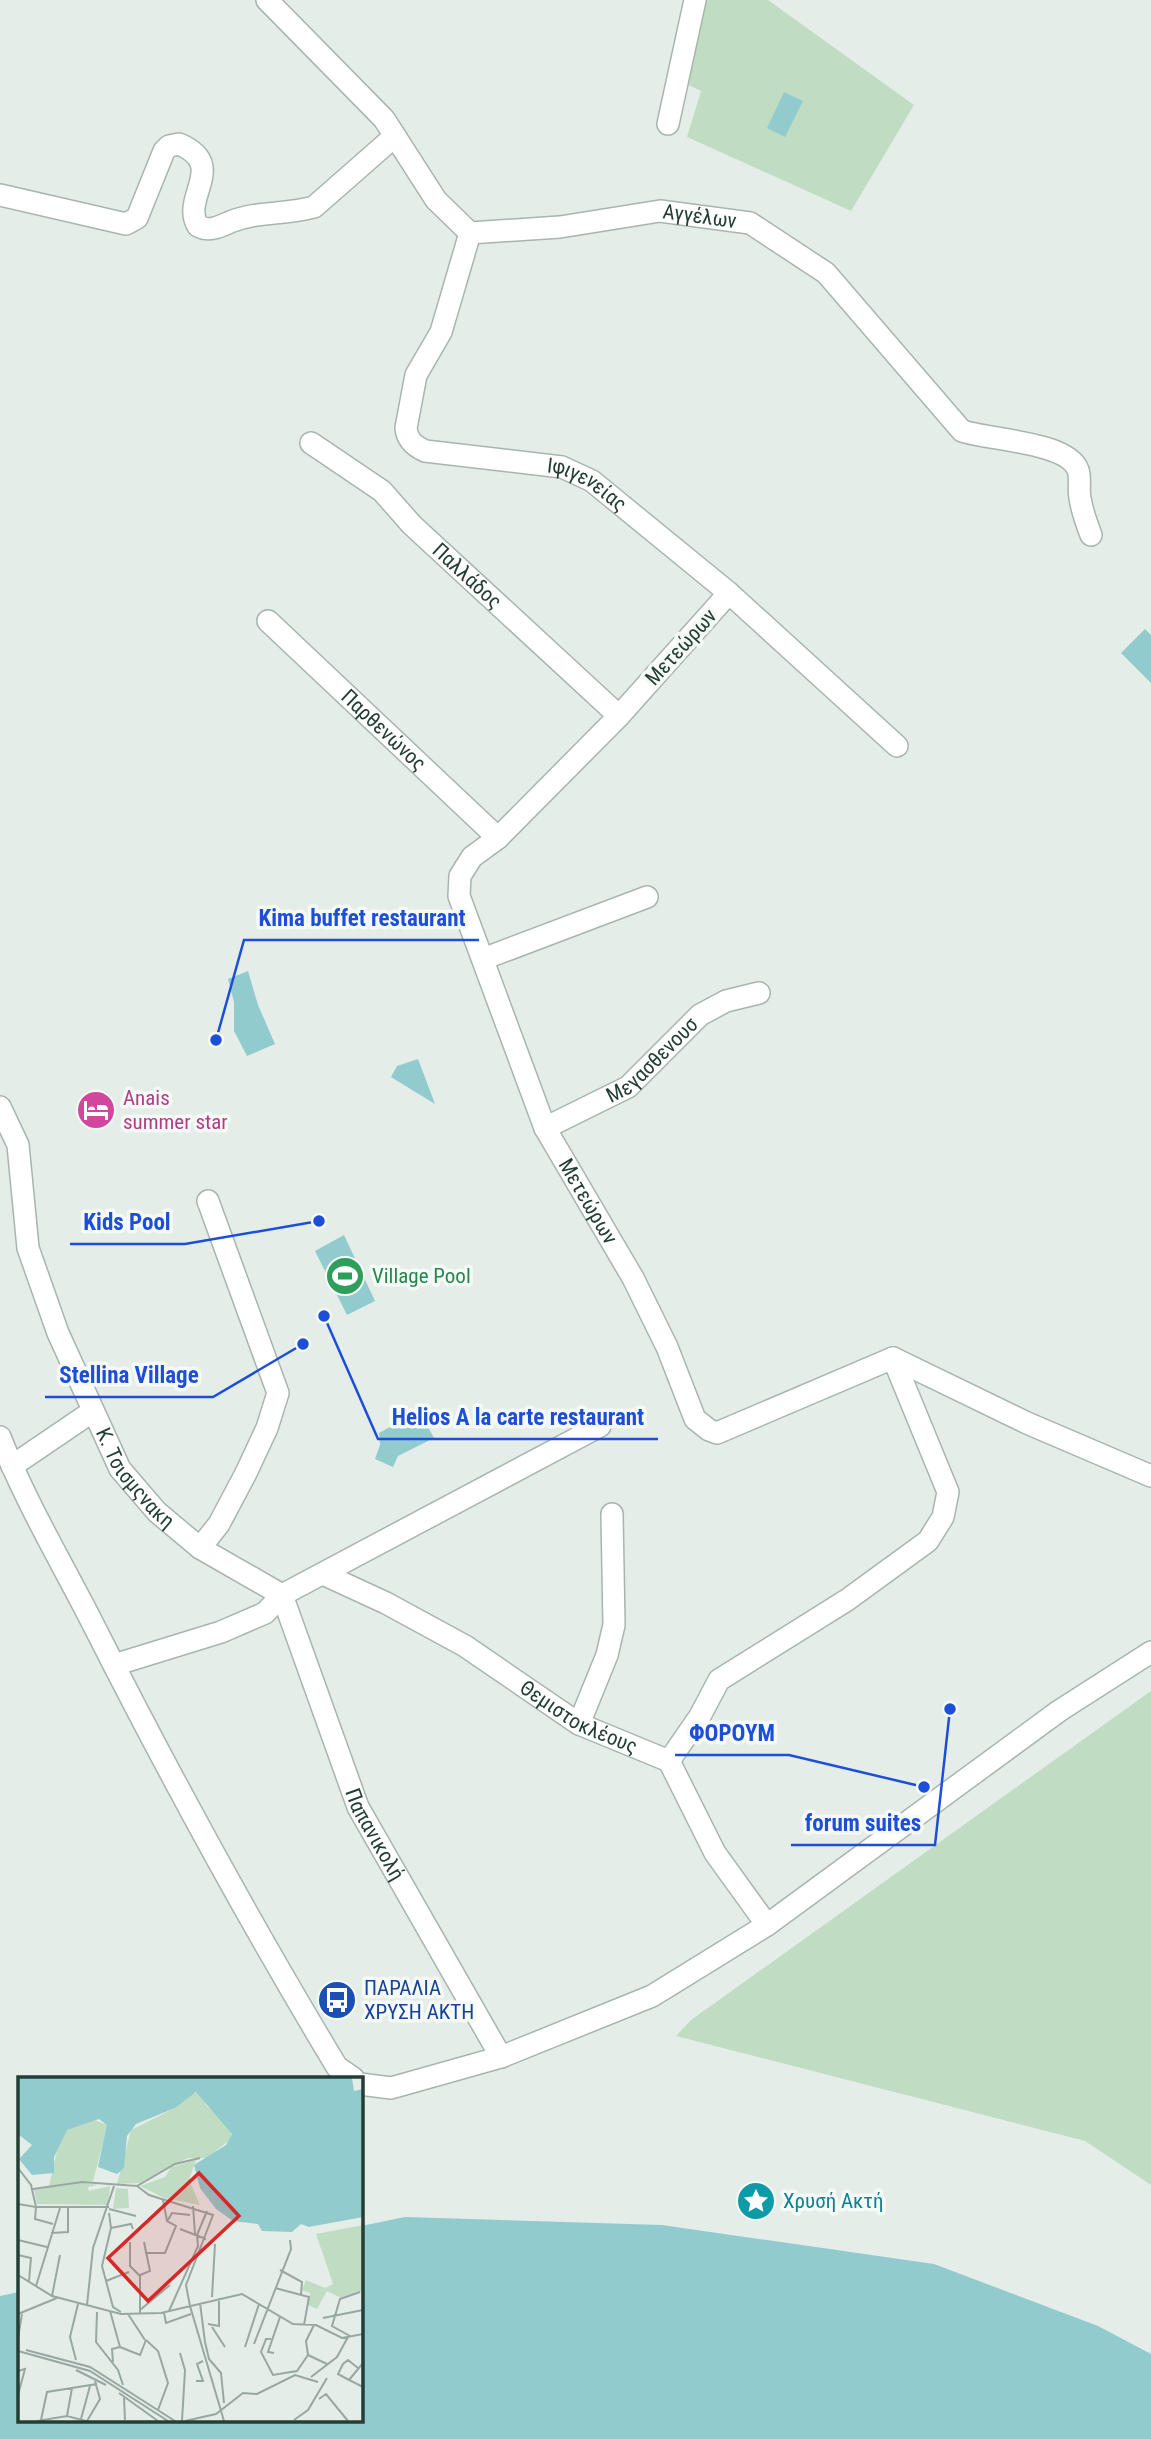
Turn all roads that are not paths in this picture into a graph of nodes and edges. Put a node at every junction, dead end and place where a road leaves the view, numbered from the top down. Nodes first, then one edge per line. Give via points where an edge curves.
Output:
1 (267, 0) edge
2 (695, 0) edge
3 (668, 124) dead end
4 (395, 136) junction
5 (0, 195) edge
6 (470, 233) junction
7 (311, 443) dead end
8 (1091, 534) dead end
9 (729, 593) junction
10 (268, 621) dead end
11 (619, 716) junction
12 (897, 746) dead end
13 (498, 838) junction
14 (647, 897) dead end
15 (482, 959) junction
16 (759, 993) dead end
17 (0, 1107) edge
18 (545, 1128) junction
19 (208, 1201) dead end
20 (893, 1358) junction
21 (93, 1411) junction
22 (600, 1426) dead end
23 (0, 1437) edge
24 (12, 1466) junction
25 (1151, 1476) edge
26 (612, 1514) dead end
27 (200, 1548) junction
28 (323, 1574) junction
29 (282, 1595) junction
30 (1151, 1652) edge
31 (114, 1665) junction
32 (579, 1724) junction
33 (669, 1761) junction
34 (767, 1925) junction
35 (501, 2057) junction
36 (352, 2077) edge
37 (362, 2084) edge

1 - 4 street via 384,119
2 - 3 street
4 - 5 street via 314,207 244,217 212,229 198,226 194,216 204,170 201,161 179,144 164,151 136,218 126,224
4 - 6 street via 436,200
6 - 8 street, Αγγέλων via 560,227 660,211 750,223 826,273 962,431 1067,455 1078,470 1079,496
6 - 9 street, Ιφιγενείας via 441,332 416,375 407,436 425,451 562,467 592,481
7 - 11 street, Παλλάδος via 382,491 412,526
9 - 11 street, Μετεώρων
9 - 12 street, Ιφιγενείας
10 - 13 street, Παρθενώνος
11 - 13 street, Μετεώρων
13 - 15 street, Μετεώρων via 472,857 460,876 459,896
14 - 15 street
15 - 18 street, Μετεώρων
16 - 18 street, Μεγασθενουσ via 700,1015 628,1087
17 - 21 street, Κ. Τσισμςνακη via 18,1145 28,1248 58,1333
18 - 20 street, Μετεώρων via 633,1278 695,1419 709,1430 717,1433
19 - 27 street via 278,1393 246,1473 219,1524
20 - 25 street
20 - 33 street via 948,1492 943,1517 928,1541 847,1600 719,1680 701,1716
21 - 24 street
21 - 27 street, Κ. Τσισμςνακη via 120,1469 157,1512
22 - 28 street
23 - 24 street
24 - 31 street
26 - 32 street via 614,1625
27 - 29 street, Κ. Τσισμςνακη
28 - 29 street
28 - 32 street, Θεμιστοκλέους via 465,1646
29 - 31 street via 265,1613 221,1632
29 - 35 street, Παπανικολή via 358,1807
30 - 34 street via 1059,1711
31 - 36 street via 294,1997 337,2067
32 - 33 street, Θεμιστοκλέους
33 - 34 street via 715,1853
34 - 35 street via 652,1996
35 - 37 street via 391,2088

